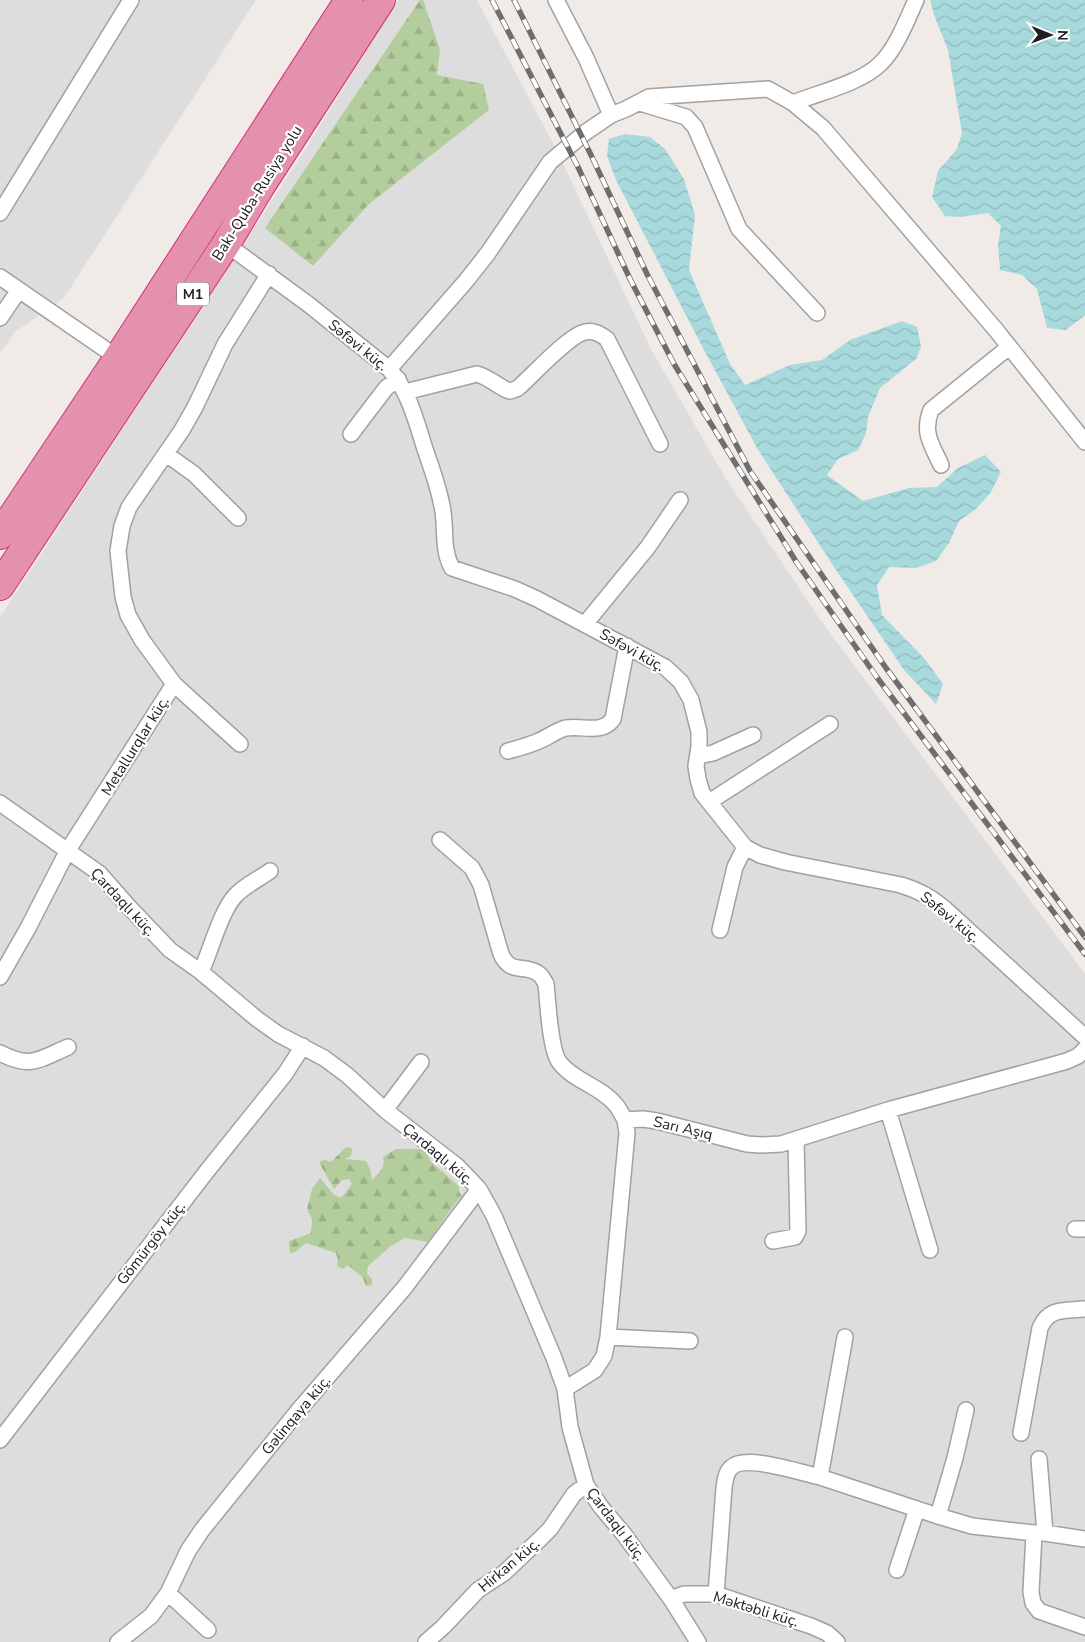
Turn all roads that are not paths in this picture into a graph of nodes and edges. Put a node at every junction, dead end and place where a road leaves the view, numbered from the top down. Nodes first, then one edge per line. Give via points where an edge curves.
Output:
1 (131, 0) edge
2 (349, 0) edge
3 (381, 0) edge
4 (556, 0) edge
5 (916, 0) edge
6 (640, 103) junction
7 (793, 103) junction
8 (611, 115) junction
9 (0, 213) edge
10 (226, 244) junction
11 (269, 274) junction
12 (0, 277) edge
13 (19, 290) junction
14 (817, 313) dead end
15 (0, 318) edge
16 (1009, 347) junction
17 (118, 358) junction
18 (393, 374) junction
19 (406, 392) junction
20 (351, 434) dead end
21 (1085, 442) edge
22 (660, 444) dead end
23 (166, 454) junction
24 (941, 465) dead end
25 (680, 500) dead end
26 (238, 518) dead end
27 (0, 535) edge
28 (0, 586) edge
29 (585, 624) junction
30 (627, 646) junction
31 (174, 684) junction
32 (830, 724) dead end
33 (754, 735) dead end
34 (240, 744) dead end
35 (508, 751) dead end
36 (698, 756) junction
37 (709, 802) junction
38 (0, 803) edge
39 (440, 840) dead end
40 (745, 846) junction
41 (68, 850) junction
42 (270, 871) dead end
43 (720, 930) dead end
44 (200, 972) junction
45 (0, 977) edge
46 (1085, 1037) edge
47 (303, 1046) junction
48 (68, 1047) dead end
49 (1085, 1050) edge
50 (0, 1053) edge
51 (421, 1062) dead end
52 (385, 1110) junction
53 (888, 1110) junction
54 (625, 1120) junction
55 (796, 1140) junction
56 (479, 1189) junction
57 (773, 1241) dead end
58 (930, 1250) dead end
59 (1085, 1309) edge
60 (608, 1337) junction
61 (845, 1337) dead end
62 (690, 1341) dead end
63 (564, 1389) junction
64 (966, 1410) dead end
65 (1021, 1433) dead end
66 (0, 1440) edge
67 (1039, 1459) dead end
68 (820, 1478) junction
69 (586, 1484) junction
70 (917, 1509) junction
71 (938, 1516) junction
72 (1039, 1533) junction
73 (1085, 1539) edge
74 (897, 1570) dead end
75 (168, 1593) junction
76 (716, 1594) junction
77 (671, 1599) junction
78 (1085, 1627) edge
79 (208, 1630) dead end
80 (429, 1641) edge
81 (118, 1642) edge
82 (698, 1642) edge
83 (837, 1642) edge

1 - 9 street
2 - 17 highway, Bakı-Quba-Rusiya yolu / M1
3 - 10 highway, Bakı-Quba-Rusiya yolu / M1
4 - 8 street
5 - 7 street via 881,64 862,77
6 - 7 street via 649,97 664,95 768,89
6 - 8 street
6 - 14 street via 686,117 695,127 739,229
7 - 16 street via 823,128
8 - 18 street via 550,162 488,253
10 - 11 street, Səfəvi küç.
10 - 28 highway, Bakı-Quba-Rusiya yolu / M1
11 - 18 street, Səfəvi küç.
11 - 23 street, Metallurqlar küç. via 225,344 195,407
12 - 13 street
13 - 15 street
13 - 17 street
16 - 21 street
16 - 24 street via 932,410 927,422 928,438
17 - 27 highway, Bakı-Quba-Rusiya yolu / M1
18 - 19 street, Səfəvi küç.
18 - 20 street
19 - 22 street via 477,374 487,376 510,391 518,388 571,340 584,332 597,332 606,339
19 - 29 street, Səfəvi küç. via 441,496 445,550 452,568 515,589
23 - 26 street via 194,474
23 - 31 street, Metallurqlar küç. via 129,507 118,551 128,615
25 - 29 street via 648,547
29 - 30 street, Səfəvi küç.
30 - 35 street via 613,719 609,724 603,728 568,728
30 - 36 street, Səfəvi küç. via 665,667 681,682 691,700 699,732
31 - 34 street
31 - 41 street, Metallurqlar küç.
32 - 37 street
33 - 36 street
36 - 37 street, Səfəvi küç. via 698,779
37 - 40 street, Səfəvi küç.
38 - 41 street, Çardaqlı küç.
39 - 54 street via 472,868 481,885 505,963 541,974 546,984 554,1052 559,1062 605,1094 616,1104
40 - 43 street via 735,867
40 - 46 street, Səfəvi küç. via 760,855 785,862 902,885 930,896
41 - 44 street, Çardaqlı küç. via 99,873 166,946
41 - 45 street, Metallurqlar küç.
42 - 44 street via 235,896 227,907
44 - 47 street, Çardaqlı küç. via 257,1019
47 - 52 street, Çardaqlı küç. via 347,1075
47 - 66 street, Gömürgöy küç. via 285,1074
48 - 50 street via 26,1062
49 - 53 street, Sarı Aşıq via 1067,1061
51 - 52 street
52 - 56 street, Çardaqlı küç. via 457,1166
53 - 55 street, Sarı Aşıq
53 - 58 street
54 - 55 street, Sarı Aşıq via 657,1121 747,1144 781,1144
54 - 60 street via 627,1133
55 - 57 street via 798,1231 795,1237
56 - 63 street, Çardaqlı küç. via 494,1216
56 - 75 street, Gəlinqaya küç. via 433,1253 202,1530
59 - 65 street via 1058,1311 1048,1314 1043,1320
60 - 62 street
60 - 63 street via 604,1356 595,1370
61 - 68 street
63 - 69 street, Çardaqlı küç. via 570,1427
64 - 71 street
67 - 72 street
68 - 70 street
68 - 76 street via 753,1462 740,1462 731,1467 724,1488
69 - 77 street, Çardaqlı küç.
69 - 80 street, Hirkan küç. via 574,1494 540,1539 504,1573 478,1590
70 - 71 street
70 - 74 street
71 - 72 street via 972,1526
72 - 73 street
72 - 78 street via 1030,1592 1032,1603 1039,1612
75 - 79 street
75 - 81 street, Gəlinqaya küç. via 151,1616
76 - 77 street, Məktəbli küç. via 684,1594
76 - 83 street, Məktəbli küç. via 811,1626
77 - 82 street, Çardaqlı küç.

